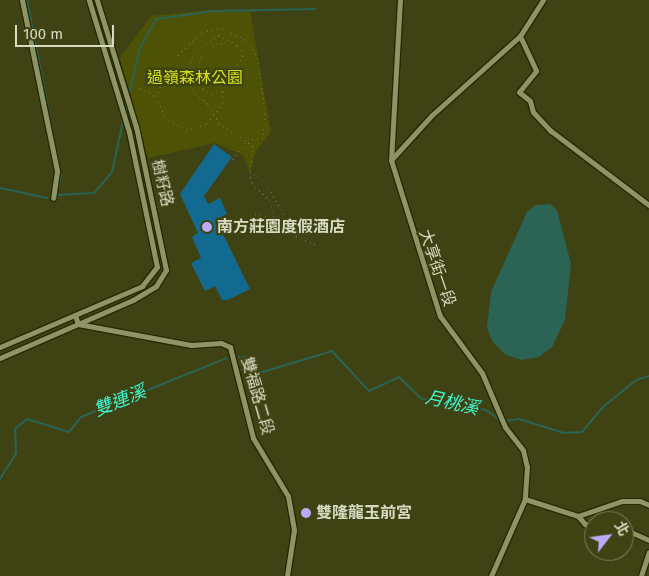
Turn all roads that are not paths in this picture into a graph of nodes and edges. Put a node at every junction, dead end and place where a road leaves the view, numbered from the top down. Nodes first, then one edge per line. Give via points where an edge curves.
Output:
1 (22, 0) edge
2 (89, 0) edge
3 (97, 0) edge
4 (400, 0) edge
5 (543, 0) edge
6 (520, 36) junction
7 (391, 160) junction
8 (53, 198) dead end
9 (649, 205) edge
10 (76, 315) junction
11 (78, 324) junction
12 (0, 347) edge
13 (0, 358) edge
14 (525, 500) junction
15 (649, 505) edge
16 (578, 516) junction
17 (584, 523) edge
18 (634, 533) edge
19 (649, 540) edge
20 (649, 552) edge
21 (287, 576) edge
22 (490, 576) edge
23 (640, 576) edge

1 - 8 street via 57,171
2 - 10 street, 樹籽路 via 129,132 157,267 142,286
3 - 11 street, 樹籽路 via 136,127 166,270 151,290
4 - 7 street, 大享街一段
5 - 6 street
6 - 7 street via 432,115
6 - 9 street via 536,71 519,92 530,101 533,112 551,131
7 - 14 street, 大享街一段 via 440,316 482,373 505,427 525,456
10 - 11 street
10 - 12 street
11 - 13 street, 樹籽路
11 - 21 street, 雙福路二段 via 191,346 221,343 230,347 253,438 288,496 294,530
14 - 16 street
14 - 22 street
15 - 16 street via 622,501
16 - 17 street
18 - 19 street
20 - 23 street

